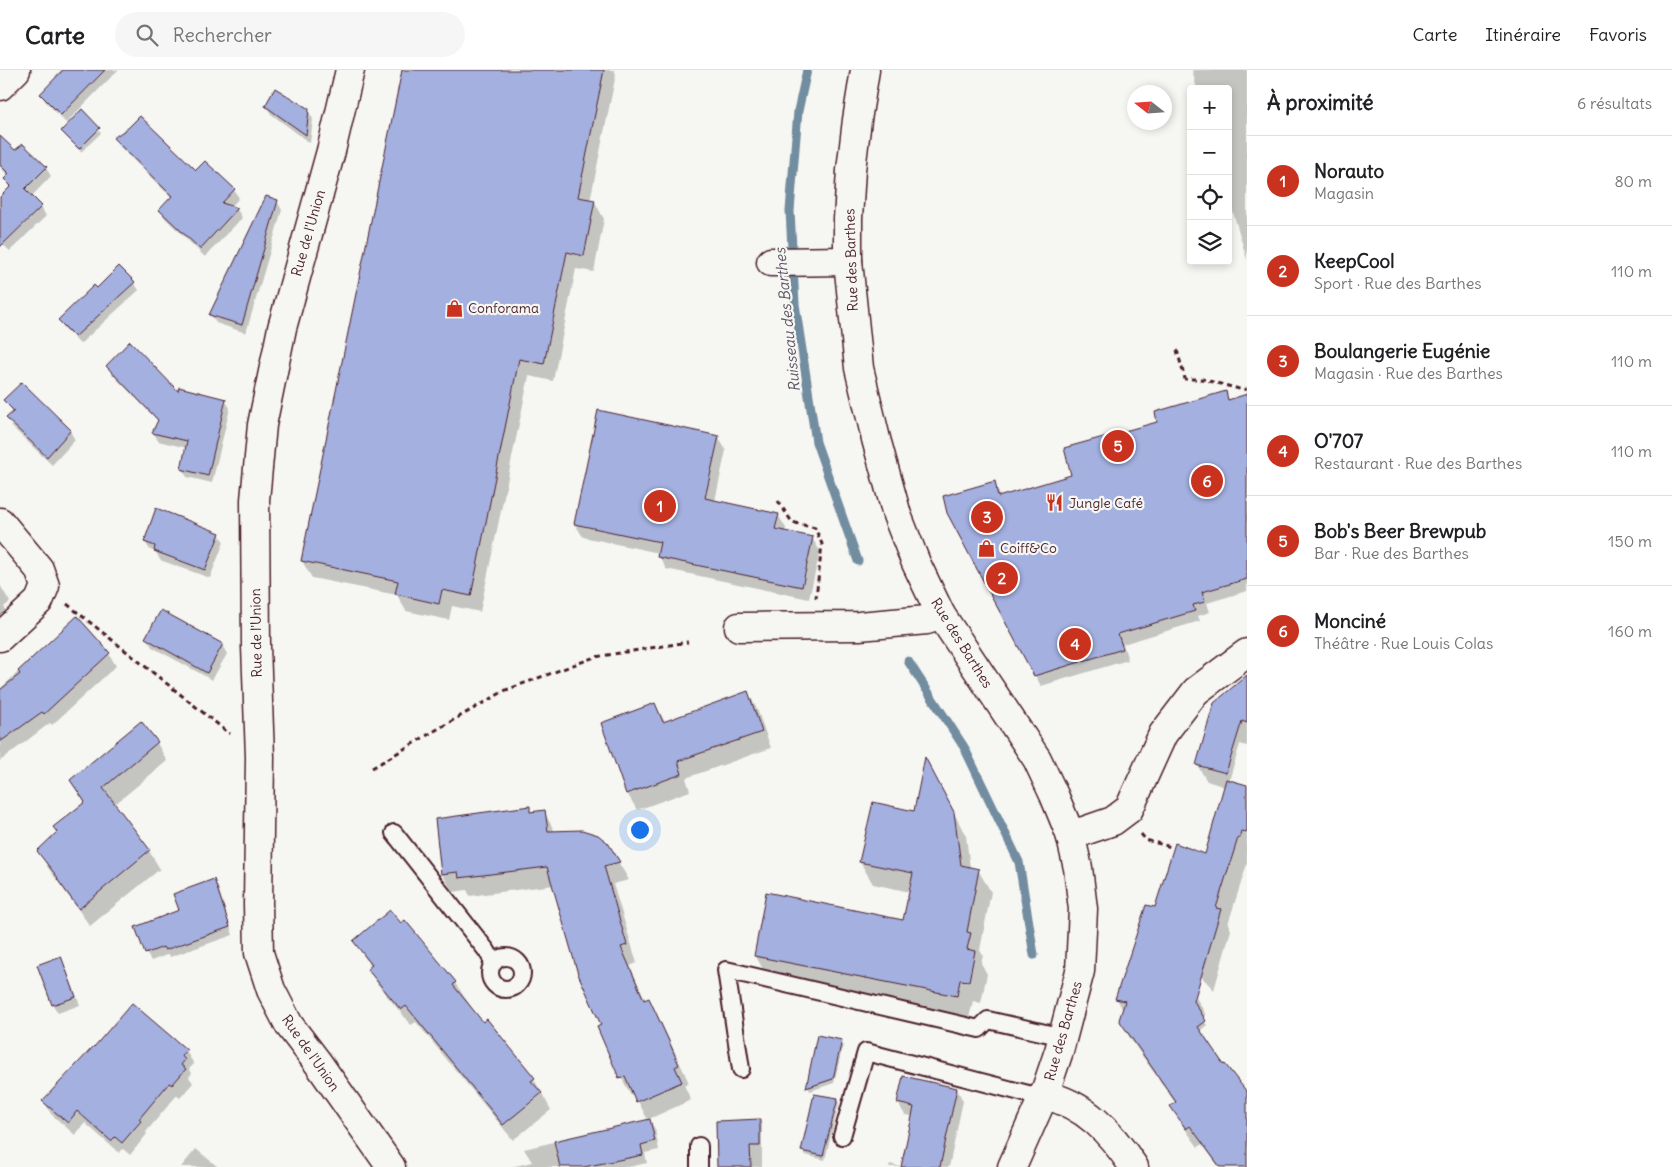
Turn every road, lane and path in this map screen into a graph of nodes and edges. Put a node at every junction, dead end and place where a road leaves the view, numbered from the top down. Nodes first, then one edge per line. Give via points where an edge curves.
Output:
1 (16, 70) edge
2 (350, 70) edge
3 (865, 70) edge
4 (0, 86) edge
5 (848, 261) junction
6 (771, 262) dead end
7 (1177, 350) dead end
8 (1247, 389) edge
9 (778, 501) dead end
10 (0, 522) edge
11 (45, 586) junction
12 (815, 604) dead end
13 (941, 615) junction
14 (739, 627) dead end
15 (0, 637) edge
16 (688, 642) dead end
17 (1247, 653) edge
18 (260, 757) junction
19 (372, 768) dead end
20 (1140, 831) dead end
21 (394, 833) dead end
22 (1070, 834) junction
23 (1171, 847) dead end
24 (494, 963) dead end
25 (1063, 1037) junction
26 (741, 1069) dead end
27 (1044, 1095) junction
28 (842, 1136) dead end
29 (699, 1146) dead end
30 (391, 1167) edge
31 (699, 1167) edge
32 (1012, 1167) edge
33 (1134, 1167) edge

1 - 4 street
2 - 18 street, Rue de l'Union via 282,328 262,425 255,500
3 - 5 street, Rue des Barthes via 851,170
5 - 6 street
5 - 13 street, Rue des Barthes via 859,368 876,439 897,516
7 - 8 path via 1185,379 1202,379
9 - 12 path via 792,522 816,528 822,544
10 - 11 street via 39,569
11 - 15 street via 39,601
11 - 18 path
13 - 14 street via 927,620 859,626
13 - 22 street, Rue des Barthes via 1037,758
16 - 19 path via 595,657 514,687
17 - 22 street via 1196,691 1163,734 1129,810 1113,821
18 - 30 street, Rue de l'Union via 259,953 271,990 289,1025
20 - 23 path via 1146,840
21 - 24 lane
22 - 25 street, Rue des Barthes via 1078,868 1082,909 1080,971
25 - 26 lane via 988,1020 979,1029 726,970
25 - 27 street, Rue des Barthes
27 - 28 lane via 1028,1094 866,1052
27 - 32 street, Rue des Barthes
27 - 33 street via 1084,1110 1118,1143
29 - 31 lane

